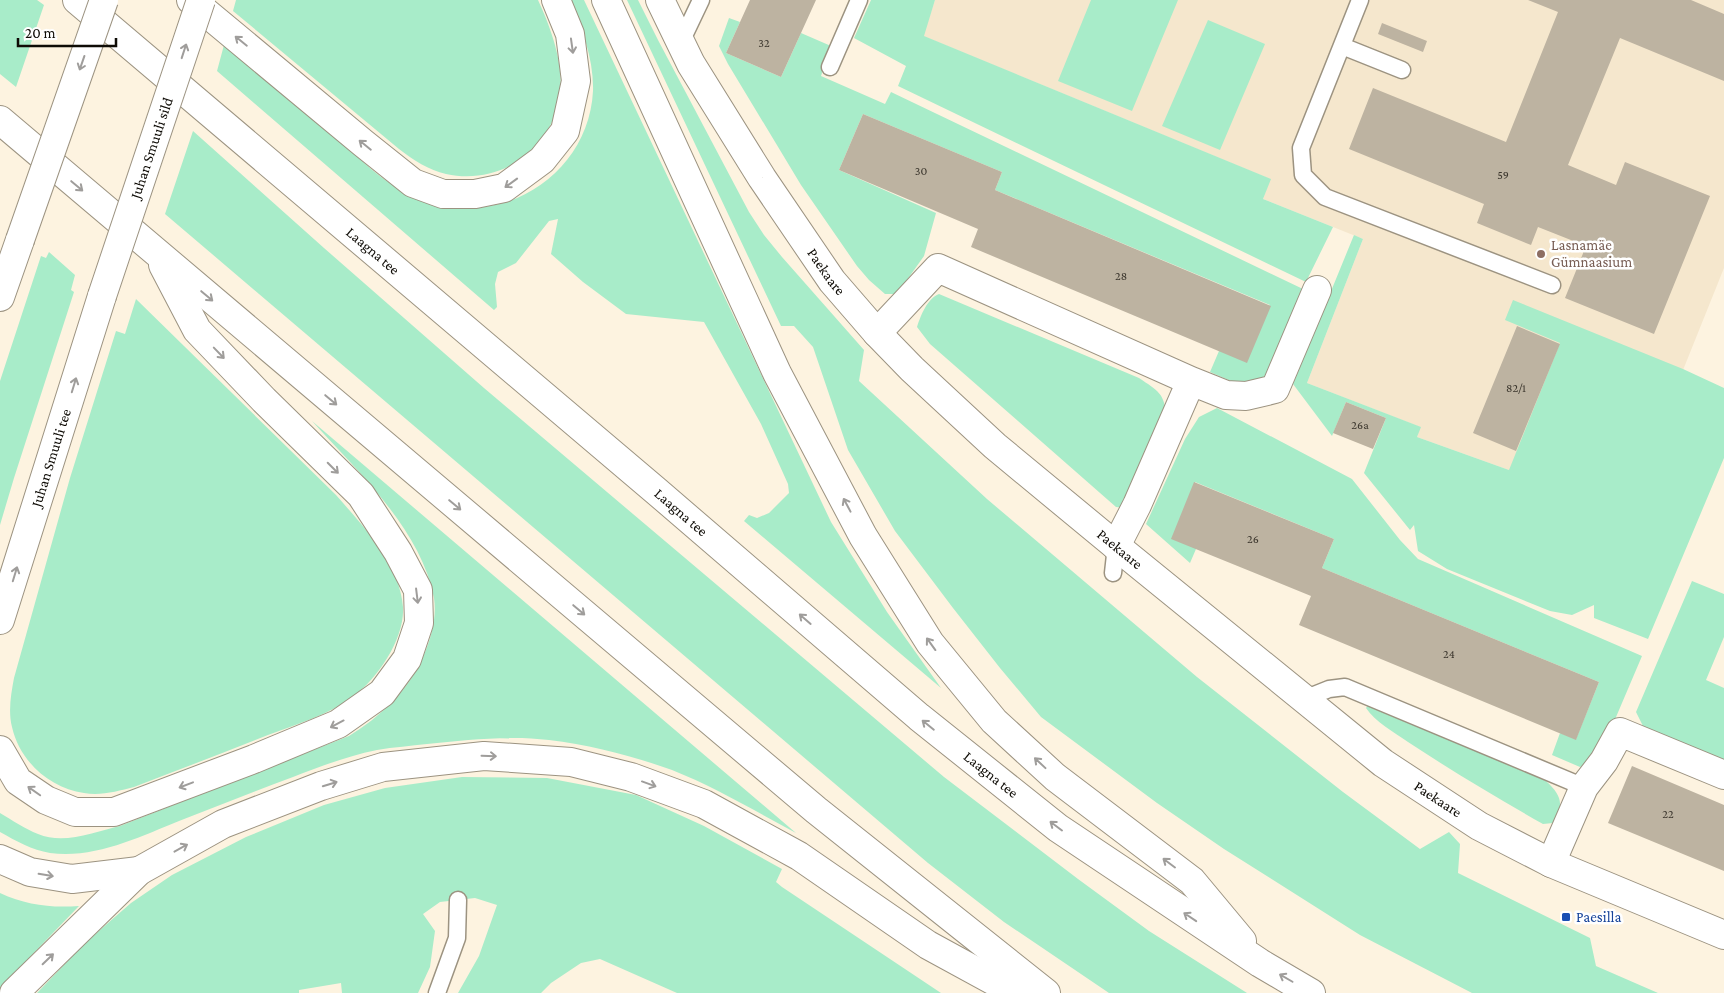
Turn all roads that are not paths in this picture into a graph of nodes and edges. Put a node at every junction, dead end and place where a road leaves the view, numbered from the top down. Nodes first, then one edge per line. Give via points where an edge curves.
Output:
1 (77, 0) edge
2 (104, 0) edge
3 (191, 0) edge
4 (201, 0) edge
5 (556, 0) edge
6 (606, 0) edge
7 (660, 0) edge
8 (701, 0) edge
9 (859, 0) edge
10 (1360, 0) edge
11 (681, 42) junction
12 (1342, 46) junction
13 (830, 66) dead end
14 (1402, 70) dead end
15 (0, 120) edge
16 (156, 253) junction
17 (1552, 286) dead end
18 (1316, 290) dead end
19 (102, 296) joint
20 (0, 297) edge
21 (877, 333) junction
22 (1191, 380) junction
23 (1116, 546) junction
24 (1113, 573) dead end
25 (0, 620) edge
26 (1304, 699) junction
27 (0, 750) edge
28 (1724, 775) edge
29 (1584, 787) junction
30 (0, 859) edge
31 (1551, 864) junction
32 (138, 871) junction
33 (458, 900) dead end
34 (1724, 935) edge
35 (1260, 963) junction
36 (14, 993) edge
37 (437, 993) edge
38 (1016, 993) edge
39 (1046, 993) edge
40 (1312, 993) edge

35 -> 1 main road, Laagna tee via 1058,828 919,717
2 -> 20 main road, bridge
5 -> 3 main road via 570,34 576,81 565,131 542,160 504,188 475,194 443,194 413,183
19 -> 4 main road, Juhan Smuuli sild, bridge
35 -> 6 main road via 1192,880 1055,777 994,721 930,643 863,536 777,373
7 - 11 main road, Paekaare
8 - 11 lane
9 - 13 lane
10 - 12 lane
11 - 21 main road, Paekaare via 691,64 762,178 832,280
12 - 14 lane
12 - 17 lane via 1300,148 1302,175 1326,197
15 -> 16 main road
16 -> 27 main road via 197,330 361,495 418,590 419,623 407,659 382,693 338,724 114,812 75,812 46,800 18,780
16 -> 39 main road via 816,810
18 - 22 main road via 1275,389 1246,396 1226,395
25 -> 19 main road, Juhan Smuuli tee
21 - 22 main road via 938,268
21 - 23 main road, Paekaare via 912,370 995,446
22 - 23 main road
23 - 24 lane
23 - 26 main road, Paekaare
26 - 29 lane via 1345,687
26 - 31 main road, Paekaare via 1382,762 1479,826
28 - 29 main road via 1620,732
29 - 31 main road
30 -> 32 main road via 30,872 72,879
31 - 34 main road, Paekaare
36 -> 32 main road
32 -> 38 main road via 223,824 321,786 383,767 484,756 571,762 631,777 704,804 799,856 928,945
33 - 37 lane via 457,938
40 -> 35 main road, Laagna tee

